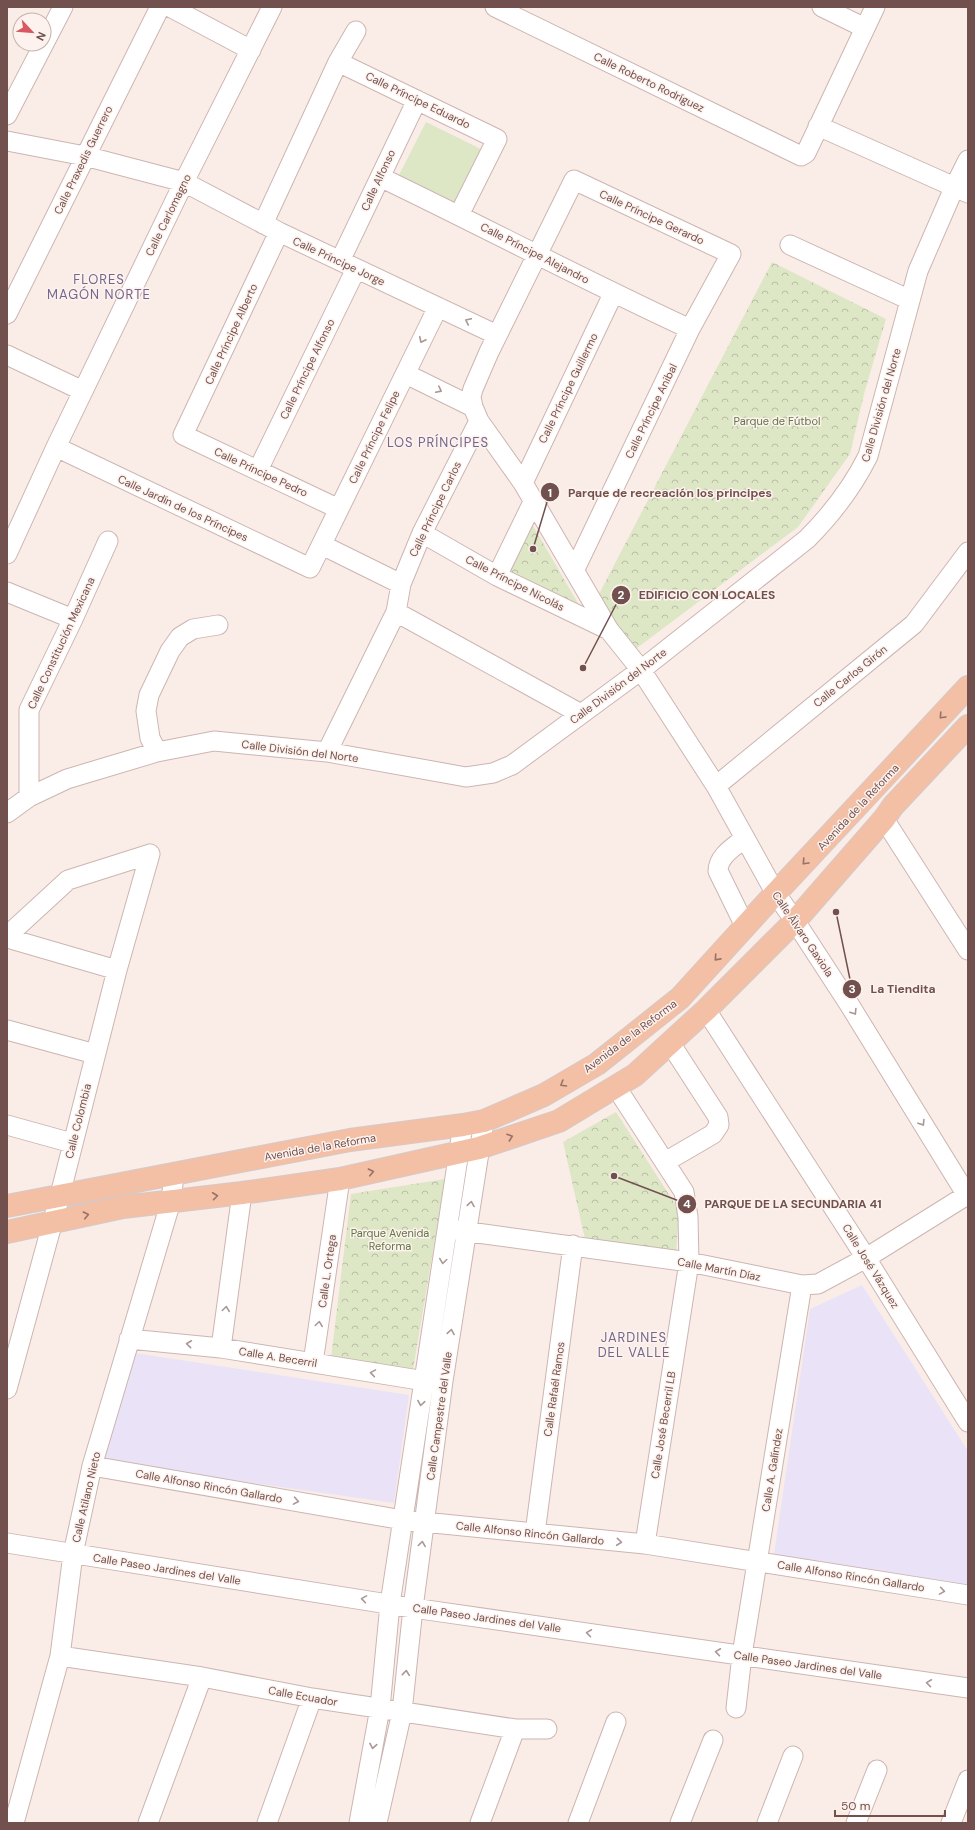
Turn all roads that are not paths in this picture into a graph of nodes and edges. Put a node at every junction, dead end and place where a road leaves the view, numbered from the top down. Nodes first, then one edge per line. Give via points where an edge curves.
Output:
1 (63, 7) edge
2 (160, 7) edge
3 (170, 7) edge
4 (272, 7) edge
5 (495, 7) edge
6 (822, 7) edge
7 (875, 7) edge
8 (865, 28) junction
9 (356, 31) dead end
10 (251, 50) junction
11 (338, 62) junction
12 (417, 100) junction
13 (7, 115) edge
14 (818, 126) junction
15 (7, 140) edge
16 (85, 156) junction
17 (968, 160) edge
18 (380, 177) junction
19 (574, 180) joint
20 (184, 182) junction
21 (961, 190) edge
22 (459, 215) junction
23 (271, 228) junction
24 (790, 245) dead end
25 (536, 254) junction
26 (731, 254) joint
27 (348, 265) junction
28 (614, 294) junction
29 (910, 300) junction
30 (438, 307) junction
31 (7, 314) edge
32 (690, 329) junction
33 (498, 335) junction
34 (7, 355) edge
35 (406, 374) junction
36 (83, 390) junction
37 (476, 414) junction
38 (183, 435) joint
39 (56, 447) junction
40 (258, 470) junction
41 (523, 483) junction
42 (534, 500) junction
43 (339, 509) junction
44 (422, 533) junction
45 (108, 541) dead end
46 (322, 545) junction
47 (968, 552) edge
48 (7, 554) edge
49 (310, 568) joint
50 (575, 570) junction
51 (497, 576) junction
52 (401, 584) junction
53 (7, 592) edge
54 (396, 612) junction
55 (73, 619) junction
56 (218, 624) dead end
57 (609, 630) junction
58 (641, 670) junction
59 (968, 687) edge
60 (581, 714) junction
61 (968, 726) edge
62 (157, 752) junction
63 (327, 752) junction
64 (716, 786) junction
65 (28, 797) junction
66 (7, 814) edge
67 (884, 819) junction
68 (745, 838) junction
69 (776, 894) junction
70 (795, 921) junction
71 (745, 926) junction
72 (7, 937) edge
73 (968, 950) edge
74 (117, 970) junction
75 (706, 1010) junction
76 (7, 1030) edge
77 (670, 1043) junction
78 (95, 1054) junction
79 (616, 1087) junction
80 (473, 1123) junction
81 (7, 1125) edge
82 (72, 1143) junction
83 (469, 1151) junction
84 (665, 1162) junction
85 (174, 1175) junction
86 (340, 1179) junction
87 (242, 1193) junction
88 (60, 1195) junction
89 (967, 1196) edge
90 (171, 1201) junction
91 (7, 1206) edge
92 (53, 1222) junction
93 (448, 1229) junction
94 (7, 1232) edge
95 (466, 1232) junction
96 (574, 1245) junction
97 (866, 1258) junction
98 (689, 1262) junction
99 (802, 1285) junction
100 (130, 1339) junction
101 (221, 1348) junction
102 (313, 1363) junction
103 (425, 1381) junction
104 (7, 1389) edge
105 (968, 1422) edge
106 (92, 1466) junction
107 (403, 1520) junction
108 (425, 1523) junction
109 (535, 1533) junction
110 (7, 1544) edge
111 (645, 1544) junction
112 (74, 1554) junction
113 (757, 1561) junction
114 (968, 1595) edge
115 (390, 1604) junction
116 (413, 1608) junction
117 (742, 1655) junction
118 (60, 1656) junction
119 (202, 1677) junction
120 (968, 1688) edge
121 (312, 1698) junction
122 (380, 1708) junction
123 (736, 1708) dead end
124 (402, 1712) junction
125 (616, 1722) dead end
126 (515, 1729) junction
127 (547, 1729) dead end
128 (713, 1740) dead end
129 (793, 1756) dead end
130 (877, 1770) dead end
131 (968, 1780) edge
132 (14, 1823) edge
133 (148, 1823) edge
134 (267, 1823) edge
135 (359, 1823) edge
136 (376, 1823) edge
137 (480, 1823) edge
138 (578, 1823) edge
139 (680, 1823) edge
140 (767, 1823) edge
141 (856, 1823) edge
142 (951, 1823) edge

1 - 13 street
2 - 16 street, Calle Praxedis Guerrero
3 - 10 street
4 - 10 street, Calle Carlomagno
5 - 14 street, Calle Roberto Rodríguez via 801,156 804,155
6 - 8 street
7 - 8 street
8 - 14 street
9 - 11 street, Calle Príncipe Alberto
10 - 20 street, Calle Carlomagno
11 - 12 street, Calle Príncipe Eduardo
11 - 23 street, Calle Príncipe Alberto
12 - 18 street, Calle Alfonso
12 - 22 street, Calle Príncipe Eduardo via 497,139
14 - 21 street
15 - 16 street, Calle Príncipe Jorge
16 - 20 street, Calle Príncipe Jorge
16 - 31 street, Calle Praxedis Guerrero
17 - 21 street, Calle División del Norte
18 - 22 street, Calle Príncipe Alejandro
18 - 27 street, Calle Alfonso
19 - 25 street, Calle Príncipe Carlos
19 - 26 street, Calle Príncipe Gerardo
20 - 23 street, Calle Príncipe Jorge
20 - 36 street, Calle Carlomagno
21 - 29 street, Calle División del Norte via 918,271
22 - 25 street, Calle Príncipe Alejandro
23 - 27 street, Calle Príncipe Jorge
23 - 38 street, Calle Príncipe Alberto
24 - 29 street
25 - 28 street, Calle Príncipe Alejandro
25 - 33 street, Calle Príncipe Carlos
26 - 32 street, Calle Príncipe Anibal
27 - 30 street, Calle Príncipe Jorge
27 - 40 street, Calle Príncipe Alfonso
28 - 32 street, Calle Príncipe Alejandro
28 - 41 street, Calle Príncipe Guillermo
29 - 58 street, Calle División del Norte via 868,456 856,479 827,520 807,539
33 -> 30 street, Calle Príncipe Jorge
30 -> 35 street, Calle Príncipe Felipe
32 - 50 street, Calle Príncipe Anibal
33 - 37 street, Calle Príncipe Carlos via 473,389 471,397
34 - 36 street
35 -> 37 street
35 - 43 street, Calle Príncipe Felipe
36 - 39 street, Calle Carlomagno
37 - 41 street
37 - 44 street, Calle Príncipe Carlos
38 - 40 street, Calle Príncipe Pedro
39 - 48 street, Calle Carlomagno
39 - 49 street, Calle Jardín de los Príncipes
40 - 43 street, Calle Príncipe Pedro
41 - 42 street
42 - 50 street
42 - 51 street
43 - 46 street, Calle Príncipe Felipe
44 - 51 street, Calle Príncipe Nicolás
44 - 52 street, Calle Príncipe Carlos
45 - 55 street, Calle Constitución Mexicana
46 - 49 street, Calle Príncipe Felipe
46 - 52 street
47 - 64 street, Calle Carlos Girón via 914,624
50 - 57 street
51 - 57 street, Calle Príncipe Nicolás
52 - 54 street, Calle Príncipe Carlos
53 - 55 street
54 - 60 street
54 - 63 street, Calle Príncipe Carlos
55 - 65 street, Calle Constitución Mexicana via 28,710
56 - 62 street via 193,629 180,637 170,651 149,695 146,711 150,738
57 - 58 street
58 - 60 street, Calle División del Norte
58 - 64 street, Calle Álvaro Gaxiola
59 -> 69 main road, Avenida de la Reforma
60 - 63 street, Calle División del Norte via 512,765 493,773 466,777
61 - 67 main road via 893,806
62 - 63 street, Calle División del Norte via 214,741
62 - 65 street, Calle División del Norte via 67,779
64 - 68 street, Calle Álvaro Gaxiola
65 - 66 street, Calle División del Norte
67 - 70 main road
67 - 73 street
68 - 69 street, Calle Álvaro Gaxiola
68 - 71 street via 718,864 718,871
69 - 70 street, Calle Álvaro Gaxiola
69 - 71 main road, Avenida de la Reforma
70 - 75 main road
70 -> 89 street, Calle Álvaro Gaxiola
71 -> 80 main road, Avenida de la Reforma via 680,998 597,1064 544,1095
72 - 74 street
72 - 74 street, Calle Colombia via 68,880 150,854
74 - 78 street, Calle Colombia
75 - 77 main road
75 - 97 street, Calle José Vázquez
76 - 78 street
77 - 79 main road via 635,1075
77 - 84 street via 718,1117 718,1125 713,1134
78 - 82 street, Calle Colombia
83 -> 79 main road via 559,1121
79 - 84 street, Calle José Becerril LB
80 - 83 street, Calle Campestre del Valle
80 - 85 main road, Avenida de la Reforma via 350,1140
81 - 82 street
82 - 88 street, Calle Colombia
86 -> 83 main road
83 - 93 street, Calle Campestre del Valle
95 -> 83 street, Calle Campestre del Valle
84 - 98 street, Calle José Becerril LB via 684,1192 688,1217
85 - 88 main road, Avenida de la Reforma
85 - 90 street, Calle Atilano Nieto
86 - 87 main road
102 -> 86 street, Calle L. Ortega
90 -> 87 main road
101 -> 87 street
88 - 91 main road, Avenida de la Reforma
88 - 92 street, Calle Colombia
89 - 97 street, Calle Martín Díaz
92 -> 90 main road via 123,1207
90 - 100 street, Calle Atilano Nieto
92 - 94 main road
92 - 104 street, Calle Colombia
93 - 95 street, Calle Martín Díaz
93 -> 103 street, Calle Campestre del Valle
95 - 96 street, Calle Martín Díaz
108 -> 95 street, Calle Campestre del Valle
96 - 98 street, Calle Martín Díaz
96 - 109 street, Calle Rafaél Ramos
97 - 99 street, Calle Martín Díaz via 818,1284
97 - 105 street, Calle José Vázquez
98 - 99 street, Calle Martín Díaz
98 - 111 street, Calle José Becerril LB
99 - 113 street, Calle A. Galíndez
101 -> 100 street, Calle A. Becerril
100 - 106 street, Calle Atilano Nieto
101 - 102 street, Calle A. Becerril
103 -> 102 street, Calle A. Becerril
103 -> 107 street, Calle Campestre del Valle
106 -> 107 street, Calle Alfonso Rincón Gallardo
106 - 112 street, Calle Atilano Nieto
107 - 108 street, Calle Alfonso Rincón Gallardo
107 - 115 street, Calle Campestre del Valle
108 - 109 street, Calle Alfonso Rincón Gallardo
116 -> 108 street, Calle Campestre del Valle
109 -> 111 street, Calle Alfonso Rincón Gallardo
110 - 112 street, Calle Paseo Jardines del Valle
111 - 113 street, Calle Alfonso Rincón Gallardo
115 -> 112 street, Calle Paseo Jardines del Valle
112 - 118 street, Calle Atilano Nieto
113 -> 114 street, Calle Alfonso Rincón Gallardo
113 - 117 street, Calle A. Galíndez
115 - 116 street, Calle Paseo Jardines del Valle
115 - 122 street, Calle Campestre del Valle
117 -> 116 street, Calle Paseo Jardines del Valle
124 -> 116 street, Calle Campestre del Valle
120 -> 117 street, Calle Paseo Jardines del Valle
117 - 123 street, Calle A. Galíndez
118 - 119 street, Calle Ecuador
118 - 132 street, Calle Atilano Nieto
119 - 121 street, Calle Ecuador
119 - 133 street
121 - 122 street, Calle Ecuador
121 - 134 street
122 - 124 street, Calle Ecuador
122 -> 135 street, Calle Campestre del Valle
124 - 126 street, Calle Ecuador
124 - 136 street, Calle Campestre del Valle
125 - 138 street
126 - 127 street, Calle Ecuador
126 - 137 street
128 - 139 street
129 - 140 street
130 - 141 street
131 - 142 street

